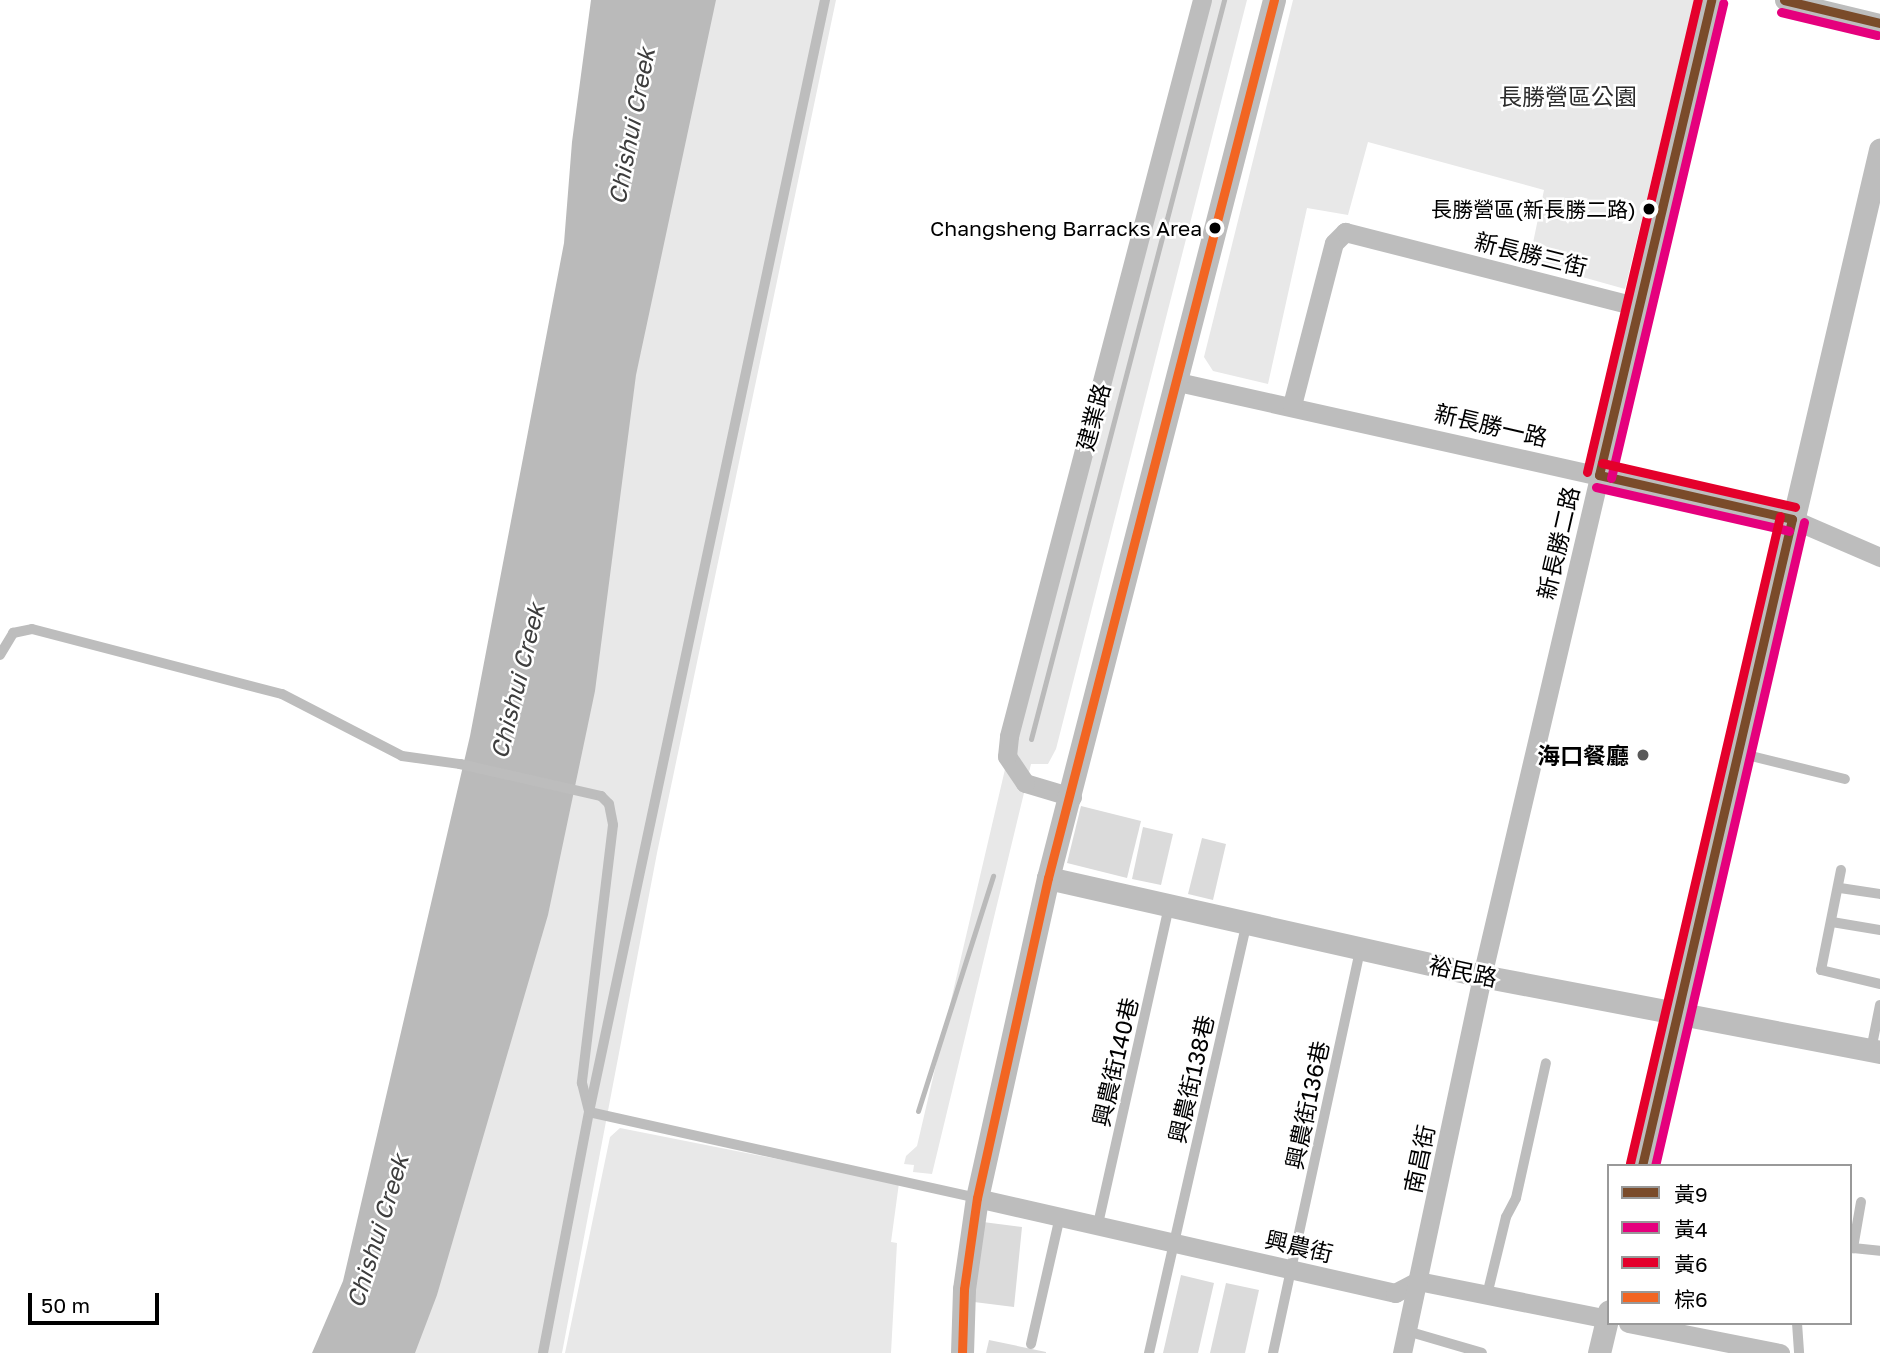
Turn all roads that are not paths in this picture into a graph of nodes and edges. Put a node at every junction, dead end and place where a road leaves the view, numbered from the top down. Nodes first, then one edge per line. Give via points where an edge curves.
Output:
1 (825, 0) edge
2 (1202, 0) edge
3 (1275, 0) edge
4 (1712, 0) edge
5 (1784, 0) edge
6 (1880, 23) edge
7 (1880, 150) edge
8 (1639, 307) junction
9 (1178, 382) junction
10 (1292, 405) junction
11 (1599, 475) junction
12 (1792, 519) junction
13 (1880, 557) edge
14 (0, 655) edge
15 (1739, 753) junction
16 (1845, 779) dead end
17 (1072, 797) junction
18 (1841, 870) dead end
19 (1048, 878) junction
20 (1840, 888) junction
21 (1880, 894) edge
22 (1169, 907) junction
23 (1832, 922) junction
24 (1246, 925) junction
25 (1880, 930) edge
26 (1360, 949) junction
27 (1482, 976) junction
28 (1880, 984) edge
29 (1880, 1005) edge
30 (1678, 1013) junction
31 (1875, 1051) edge
32 (1546, 1063) dead end
33 (589, 1112) junction
34 (1642, 1164) edge
35 (977, 1198) junction
36 (1861, 1202) dead end
37 (1060, 1216) junction
38 (1098, 1224) junction
39 (1175, 1242) junction
40 (1880, 1251) edge
41 (1292, 1269) junction
42 (1418, 1281) junction
43 (1487, 1295) junction
44 (1607, 1317) edge
45 (1610, 1325) edge
46 (1646, 1325) edge
47 (1797, 1325) edge
48 (1407, 1331) junction
49 (1031, 1344) dead end
50 (543, 1353) edge
51 (962, 1353) edge
52 (1149, 1353) edge
53 (1273, 1353) edge
54 (1402, 1353) edge
55 (1482, 1353) edge
56 (1599, 1353) edge
57 (1780, 1353) edge
58 (1799, 1353) edge

1 - 33 lane
2 - 17 street, 建業路 via 1009,736 1007,756 1025,783
3 - 9 street
4 - 8 street, 新長勝二路
5 - 6 street
7 - 12 street
8 - 10 street, 新長勝三街 via 1345,232 1334,243
8 - 11 street, 新長勝二路
9 - 10 street, 新長勝一路
9 - 17 street
10 - 11 street, 新長勝一路
11 - 12 street, 新長勝一路
11 - 27 street, 新長勝二路
12 - 13 street, 新長勝一路
12 - 15 street
14 - 33 lane via 13,633 32,629 282,694 402,756 460,764 601,796 612,813 583,1083
15 - 16 lane
15 - 30 street
17 - 19 street
18 - 20 lane
19 - 22 street, 裕民路
19 - 35 street
20 - 21 lane
20 - 23 lane
22 - 24 street, 裕民路
22 - 38 lane, 興農街140巷
23 - 25 lane
23 - 28 lane via 1821,970
24 - 26 street, 裕民路
24 - 39 lane, 興農街138巷
26 - 27 street, 裕民路
26 - 41 lane, 興農街136巷
27 - 30 street, 裕民路
27 - 42 street, 南昌街
29 - 31 lane
30 - 31 street, 裕民路
30 - 34 street
32 - 43 lane via 1516,1198 1506,1217
33 - 35 lane
33 - 50 lane
35 - 37 street, 興農街
35 - 51 street via 964,1289
36 - 40 lane via 1853,1248
37 - 38 street, 興農街
37 - 49 lane
38 - 39 street, 興農街
39 - 41 street, 興農街
39 - 52 lane, 興農街138巷
41 - 42 street, 興農街 via 1395,1293
41 - 53 lane, 興農街136巷
42 - 43 street, 興農街
42 - 48 street, 南昌街
43 - 44 street, 興農街
45 - 56 street
46 - 57 street, 興農街
47 - 58 lane
48 - 54 street, 南昌街
48 - 55 lane

